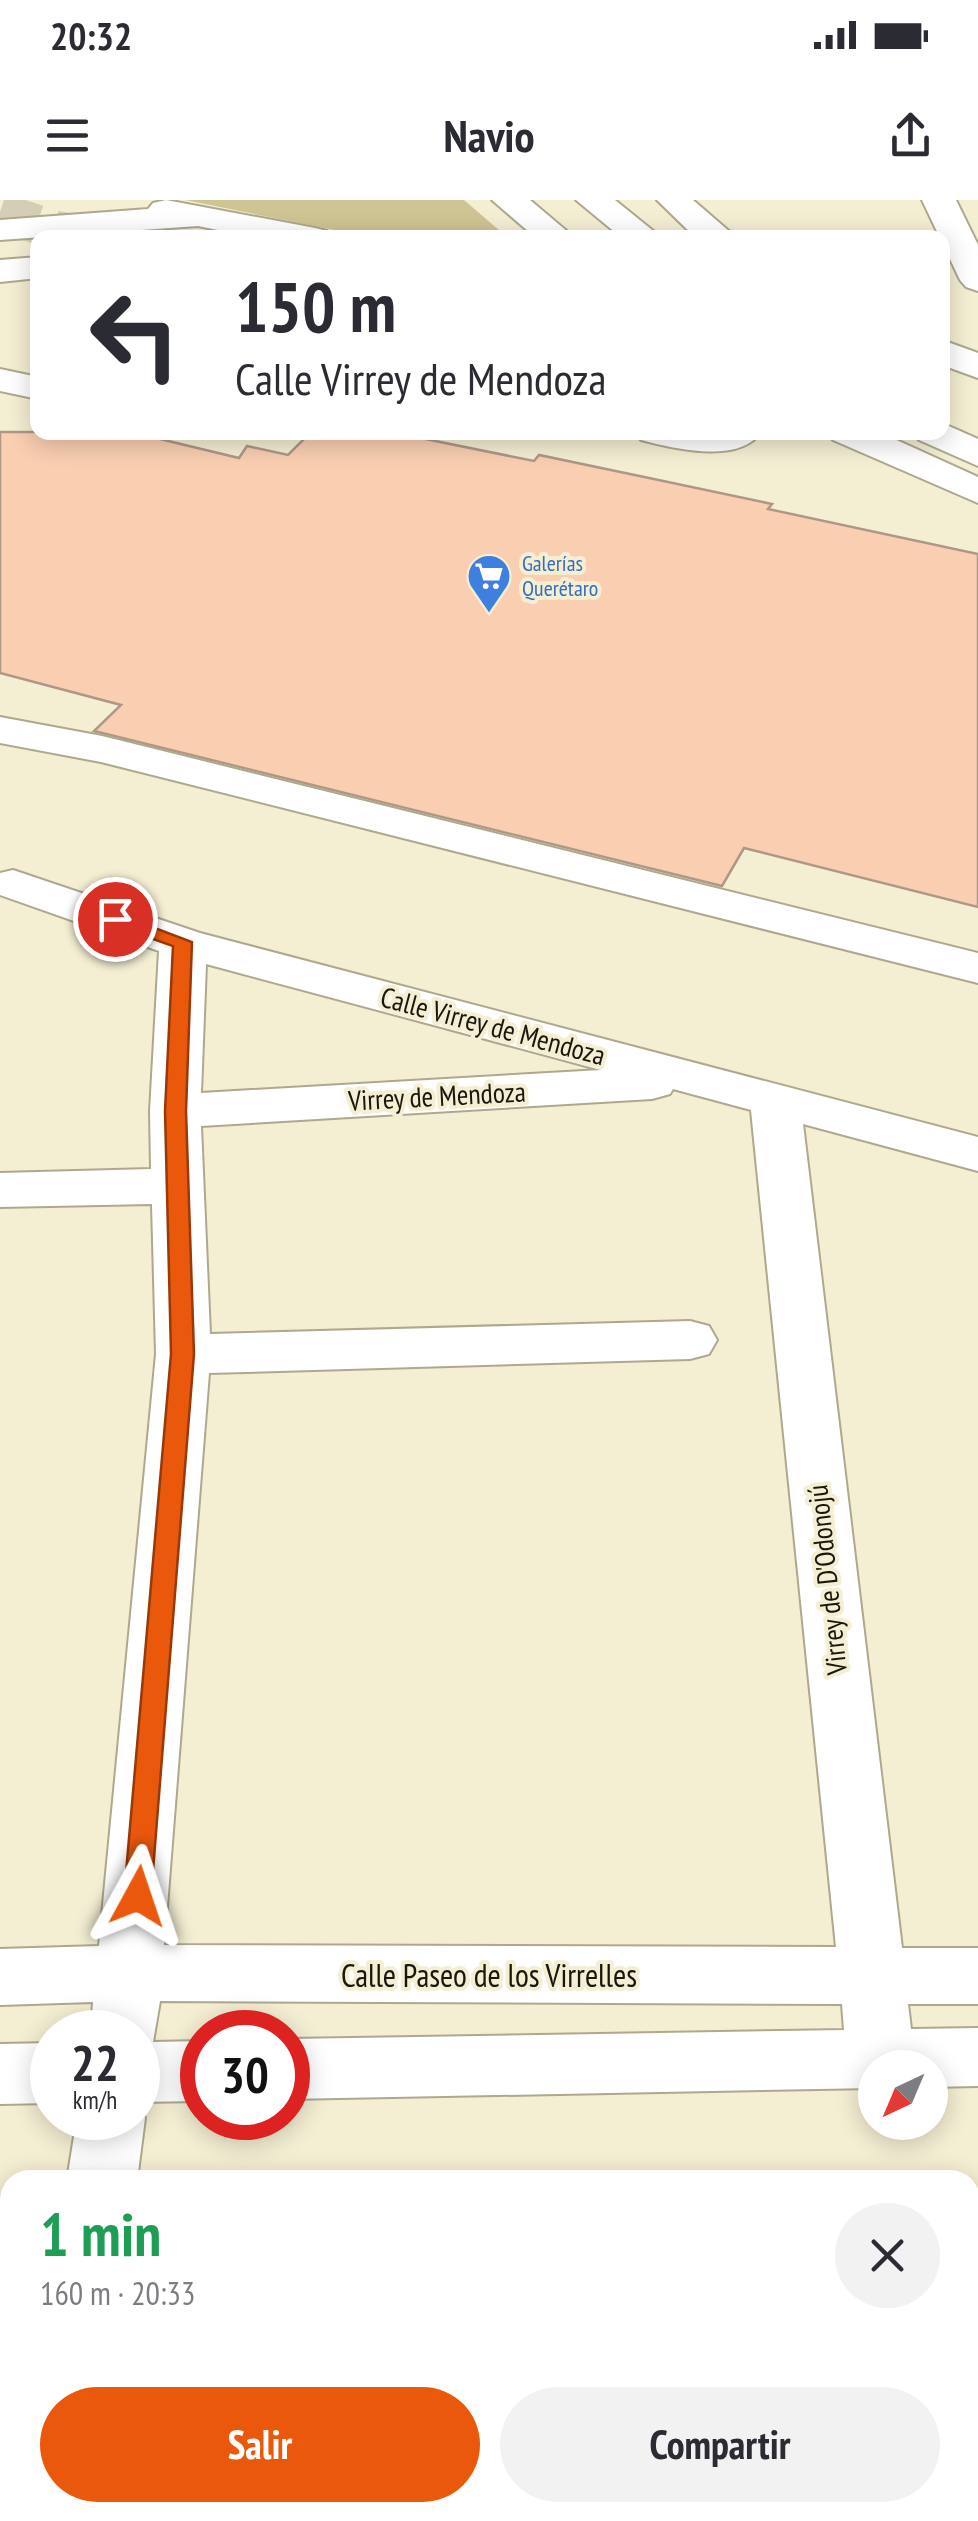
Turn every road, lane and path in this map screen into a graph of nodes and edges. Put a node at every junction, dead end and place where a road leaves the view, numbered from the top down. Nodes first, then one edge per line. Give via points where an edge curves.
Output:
1 (118, 200) edge
2 (509, 200) edge
3 (593, 200) edge
4 (674, 200) edge
5 (955, 214) edge
6 (200, 216) junction
7 (0, 230) edge
8 (273, 230) edge
9 (548, 230) edge
10 (634, 230) edge
11 (710, 230) edge
12 (30, 268) edge
13 (0, 271) edge
14 (978, 280) edge
15 (0, 299) edge
16 (30, 300) edge
17 (950, 355) edge
18 (978, 367) edge
19 (0, 380) edge
20 (30, 386) edge
21 (950, 386) edge
22 (978, 398) edge
23 (864, 440) edge
24 (949, 440) edge
25 (978, 454) edge
26 (978, 491) edge
27 (0, 730) edge
28 (13, 884) dead end
29 (182, 942) junction
30 (978, 968) edge
31 (698, 1081) junction
32 (775, 1102) junction
33 (176, 1111) junction
34 (978, 1154) edge
35 (177, 1186) junction
36 (0, 1190) edge
37 (690, 1340) dead end
38 (182, 1354) junction
39 (978, 1976) edge
40 (0, 1977) edge
41 (870, 1978) junction
42 (128, 2003) edge
43 (880, 2050) edge
44 (948, 2057) edge
45 (978, 2057) edge
46 (858, 2058) edge
47 (310, 2069) edge
48 (30, 2073) edge
49 (0, 2074) edge
50 (108, 2140) edge
51 (104, 2170) edge

1 - 6 main road
2 - 9 main road
3 - 10 main road
4 - 11 main road
5 - 14 main road
6 - 7 main road
6 - 8 main road
12 - 13 main road
15 - 16 main road
17 - 18 main road
19 - 20 main road
21 - 22 main road
23 - 26 main road
24 - 25 main road
27 - 30 main road via 102,749
28 - 29 main road, Calle Virrey de Mendoza
29 - 31 main road, Calle Virrey de Mendoza
29 - 33 main road
31 - 32 main road, Calle Virrey de Mendoza
31 - 33 main road, Virrey de Mendoza
32 - 34 main road, Calle Virrey de Mendoza
32 - 41 main road, Virrey de D'Odonojú
33 - 35 main road
35 - 36 main road
35 - 38 main road
37 - 38 main road
38 - 42 main road
39 - 41 main road, Calle Paseo de los Virrelles
40 - 42 main road, Calle Paseo de los Virrelles
41 - 42 main road, Calle Paseo de los Virrelles
41 - 43 main road, Virrey de D'Odonojú
44 - 45 main road
46 - 47 main road
48 - 49 main road
50 - 51 main road

